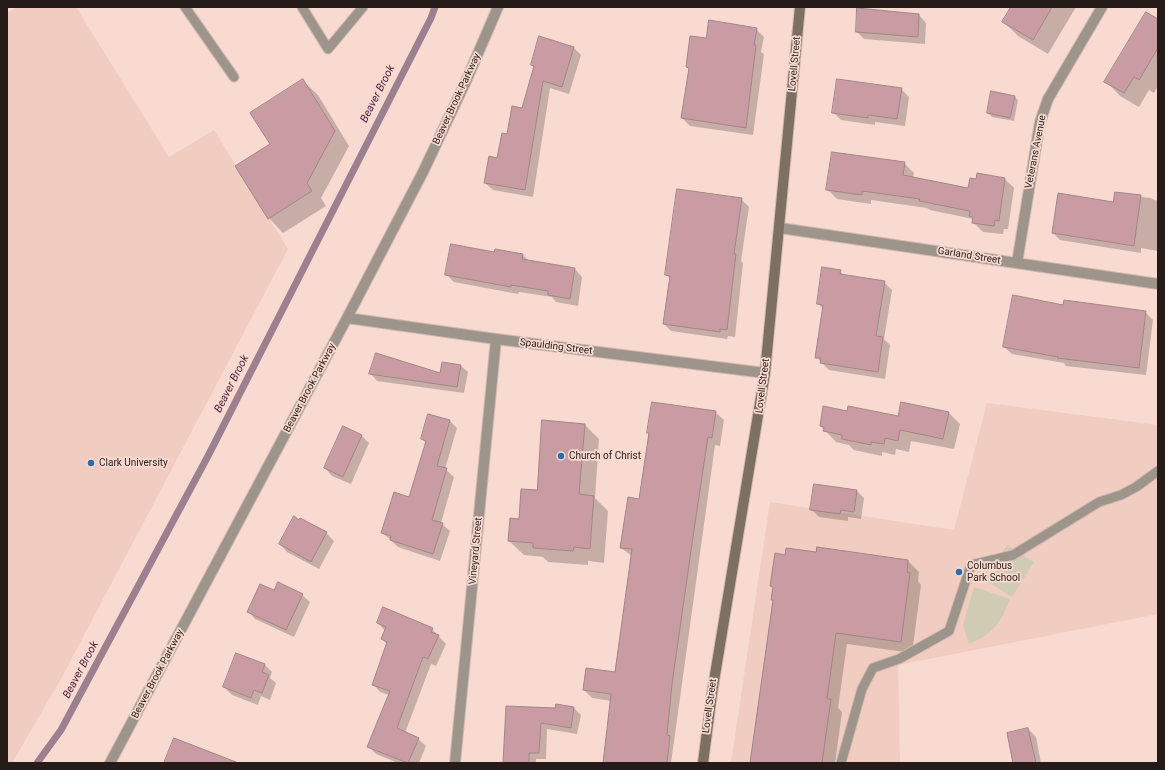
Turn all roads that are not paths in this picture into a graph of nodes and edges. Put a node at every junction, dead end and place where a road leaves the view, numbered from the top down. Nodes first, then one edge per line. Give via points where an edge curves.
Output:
1 (185, 7) edge
2 (302, 7) edge
3 (363, 7) edge
4 (498, 7) edge
5 (800, 7) edge
6 (1102, 7) edge
7 (234, 76) dead end
8 (780, 228) junction
9 (1017, 263) junction
10 (1158, 284) edge
11 (347, 318) junction
12 (496, 339) junction
13 (765, 373) junction
14 (1158, 471) edge
15 (110, 763) edge
16 (455, 763) edge
17 (703, 763) edge
18 (841, 763) edge

1 - 7 lane
2 - 3 lane via 328,49
4 - 11 street, Beaver Brook Parkway via 423,172
5 - 8 street, Lovell Street
6 - 9 street, Veterans Avenue via 1048,99 1040,122
8 - 9 street, Garland Street
8 - 13 street, Lovell Street
9 - 10 street, Garland Street
11 - 12 street, Spaulding Street
11 - 15 street, Beaver Brook Parkway
12 - 13 street, Spaulding Street
12 - 16 street, Vineyard Street
13 - 17 street, Lovell Street via 712,693
14 - 18 lane via 1136,487 1099,502 1013,555 971,565 949,632 899,660 873,668 862,689

